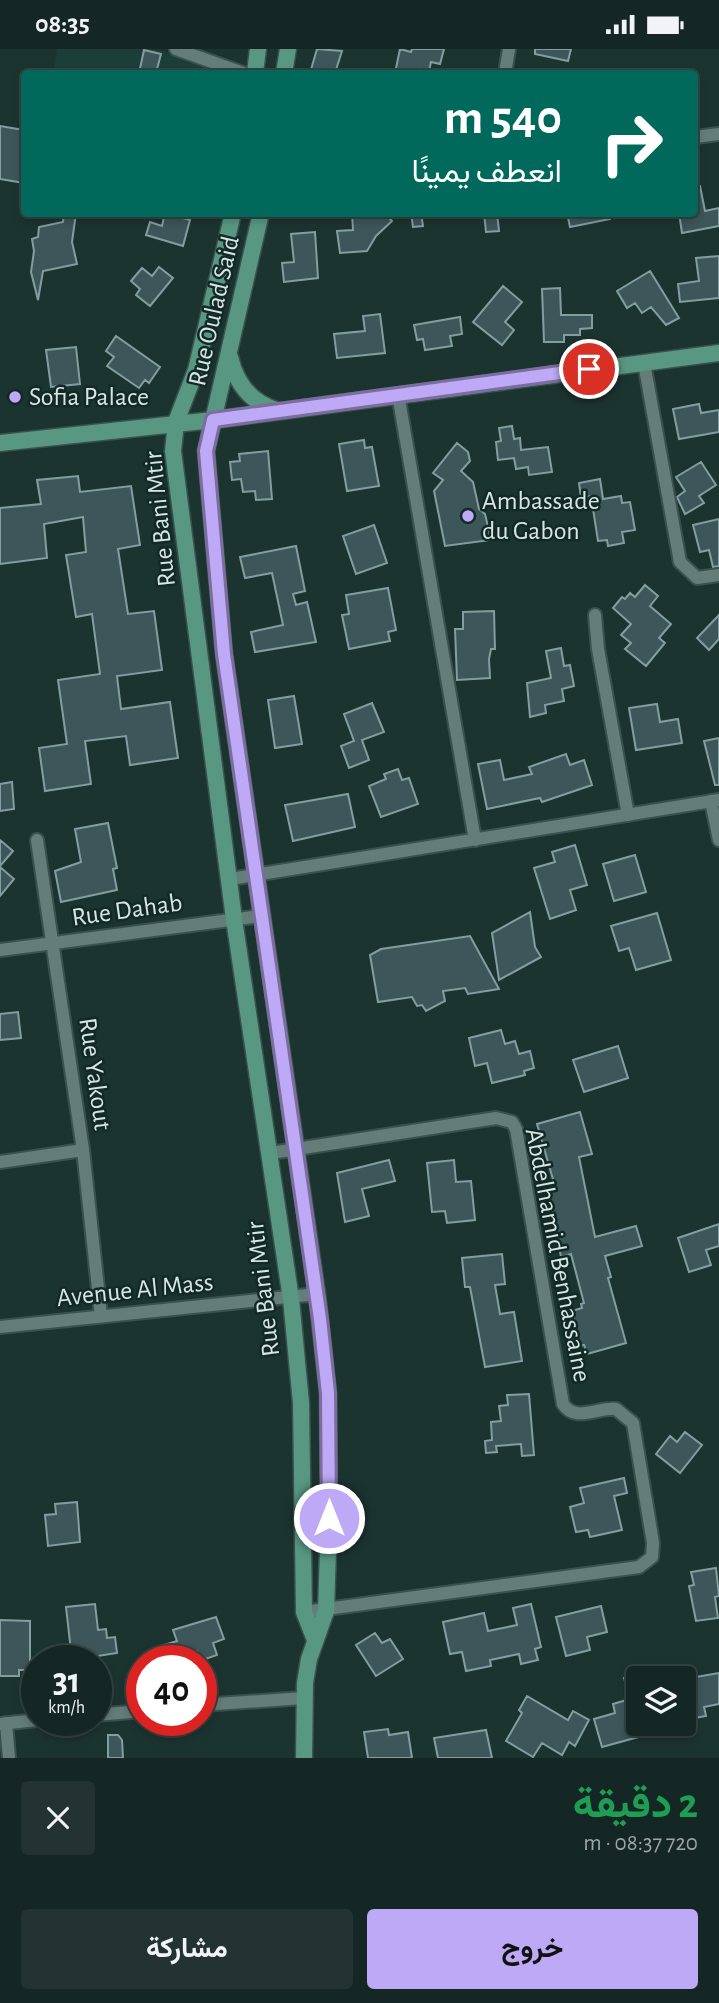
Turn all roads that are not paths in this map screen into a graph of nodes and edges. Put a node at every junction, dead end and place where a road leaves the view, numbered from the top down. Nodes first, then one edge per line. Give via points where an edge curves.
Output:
1 (176, 49) edge
2 (258, 49) edge
3 (288, 49) edge
4 (509, 49) edge
5 (235, 70) edge
6 (255, 70) edge
7 (284, 70) edge
8 (506, 70) edge
9 (719, 134) edge
10 (698, 137) edge
11 (232, 217) edge
12 (260, 217) edge
13 (719, 353) edge
14 (230, 357) junction
15 (644, 362) junction
16 (398, 394) junction
17 (278, 410) junction
18 (213, 420) junction
19 (176, 422) junction
20 (0, 443) edge
21 (719, 575) edge
22 (595, 615) dead end
23 (715, 800) edge
24 (628, 815) junction
25 (37, 840) dead end
26 (475, 840) junction
27 (719, 840) edge
28 (257, 875) junction
29 (230, 879) junction
30 (261, 916) junction
31 (234, 919) junction
32 (53, 944) junction
33 (0, 950) edge
34 (83, 1150) junction
35 (296, 1151) junction
36 (271, 1153) junction
37 (0, 1162) edge
38 (317, 1294) junction
39 (291, 1299) junction
40 (101, 1316) junction
41 (0, 1327) edge
42 (326, 1611) junction
43 (304, 1612) junction
44 (315, 1640) junction
45 (304, 1698) junction
46 (217, 1704) edge
47 (21, 1721) edge
48 (3, 1723) edge
49 (9, 1758) edge
50 (304, 1758) edge

1 - 5 street
2 - 6 street
3 - 7 street
4 - 8 street
9 - 10 street
11 - 19 street, Rue Oulad Said via 196,370
12 - 14 street, Rue Oulad Said
13 - 15 street
14 - 17 street via 246,391 266,407
14 - 18 street, Rue Oulad Said
15 - 16 street
15 - 21 street via 680,562 697,578
16 - 17 street
16 - 26 street
17 - 18 street
18 - 19 street
18 - 28 street, Rue Bani Mtir via 206,451 224,654
19 - 20 street
19 - 29 street, Rue Bani Mtir via 173,451
22 - 24 street
23 - 24 street
23 - 27 street
24 - 26 street
25 - 32 street, Rue Yakout
26 - 28 street
28 - 29 street
28 - 30 street, Rue Bani Mtir
29 - 31 street, Rue Bani Mtir
30 - 31 street, Rue Dahab
30 - 35 street, Rue Bani Mtir
31 - 32 street, Rue Dahab
31 - 36 street, Rue Bani Mtir
32 - 33 street, Rue Dahab
32 - 34 street, Rue Yakout
34 - 37 street
34 - 40 street, Rue Yakout
35 - 36 street, Abdelhamid Benhassaine
35 - 38 street, Rue Bani Mtir
35 - 42 street, Abdelhamid Benhassaine via 496,1118 512,1122 563,1404 577,1414 616,1409 633,1423 654,1551 639,1567
36 - 39 street, Rue Bani Mtir
38 - 39 street, Avenue Al Mass
38 - 42 street, Rue Bani Mtir via 328,1393
39 - 40 street, Avenue Al Mass
39 - 43 street, Rue Bani Mtir via 301,1403
40 - 41 street, Avenue Al Mass
42 - 43 street, Abdelhamid Benhassaine
42 - 44 street
43 - 44 street
44 - 45 street
45 - 46 street
45 - 50 street
47 - 48 street
48 - 49 street

